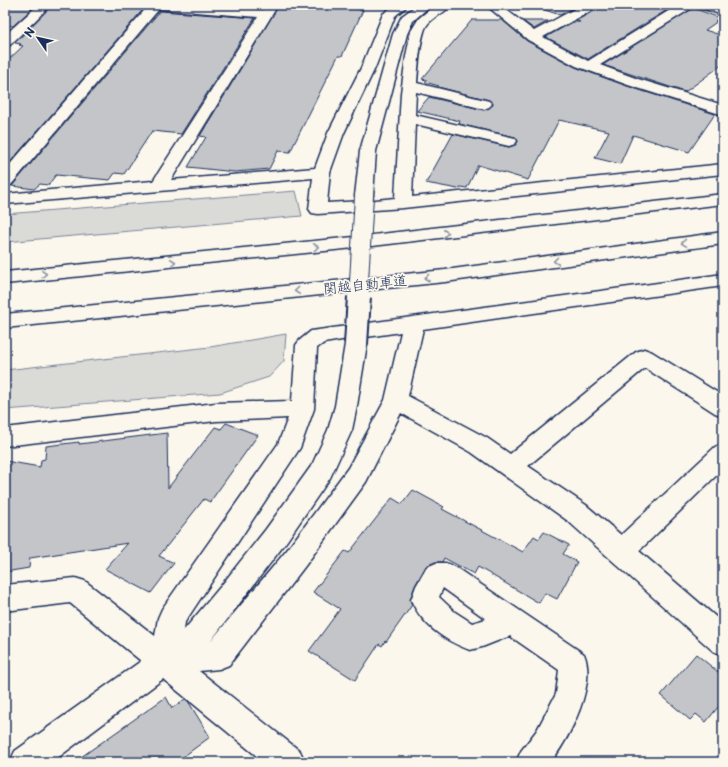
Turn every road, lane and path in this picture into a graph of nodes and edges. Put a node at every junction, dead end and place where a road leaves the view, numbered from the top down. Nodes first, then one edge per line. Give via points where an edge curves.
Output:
1 (45, 5) edge
2 (155, 5) edge
3 (402, 5) edge
4 (425, 5) edge
5 (445, 5) edge
6 (591, 5) edge
7 (687, 5) edge
8 (706, 5) edge
9 (496, 6) edge
10 (270, 9) edge
11 (723, 11) edge
12 (533, 37) junction
13 (5, 42) edge
14 (589, 66) junction
15 (410, 86) junction
16 (484, 104) dead end
17 (721, 107) edge
18 (407, 118) junction
19 (509, 141) dead end
20 (723, 169) edge
21 (322, 172) junction
22 (5, 181) edge
23 (160, 186) junction
24 (5, 199) edge
25 (723, 200) edge
26 (404, 203) junction
27 (723, 238) edge
28 (5, 278) edge
29 (723, 280) edge
30 (5, 321) edge
31 (414, 323) junction
32 (396, 400) junction
33 (723, 407) edge
34 (303, 409) junction
35 (5, 437) edge
36 (723, 454) edge
37 (511, 467) junction
38 (621, 552) junction
39 (5, 598) edge
40 (512, 621) dead end
41 (723, 641) edge
42 (164, 662) junction
43 (283, 760) edge
44 (26, 762) edge
45 (532, 762) edge

1 - 13 main road
2 - 10 main road
2 - 22 main road
3 - 21 main road via 389,14 368,68 336,133
4 - 42 main road, bridge via 407,19 400,34 368,151 356,344 340,430 321,471 275,537 197,637
5 - 15 main road via 421,24
6 - 12 main road
7 - 14 main road
8 - 11 main road
9 - 12 main road
10 - 23 main road
12 - 14 main road
14 - 17 main road
15 - 16 main road
15 - 18 main road
18 - 19 main road
18 - 26 main road
20 - 26 main road
21 - 23 main road
21 - 26 main road via 318,209
23 - 24 main road
28 -> 25 main road via 493,228
27 -> 30 main road, 関越自動車道 via 445,276
29 - 31 main road
31 - 32 main road
31 - 34 main road via 318,336 307,345
32 - 37 main road via 479,445
32 - 42 main road via 357,475 296,558 219,655
33 - 37 main road via 644,357
34 - 35 main road via 216,412
34 - 42 main road via 288,448 172,618
36 - 38 main road
37 - 38 main road via 577,513
38 - 41 main road
39 - 42 main road via 74,590
40 - 45 main road via 574,664 570,698 548,741
42 - 43 main road
42 - 44 main road

